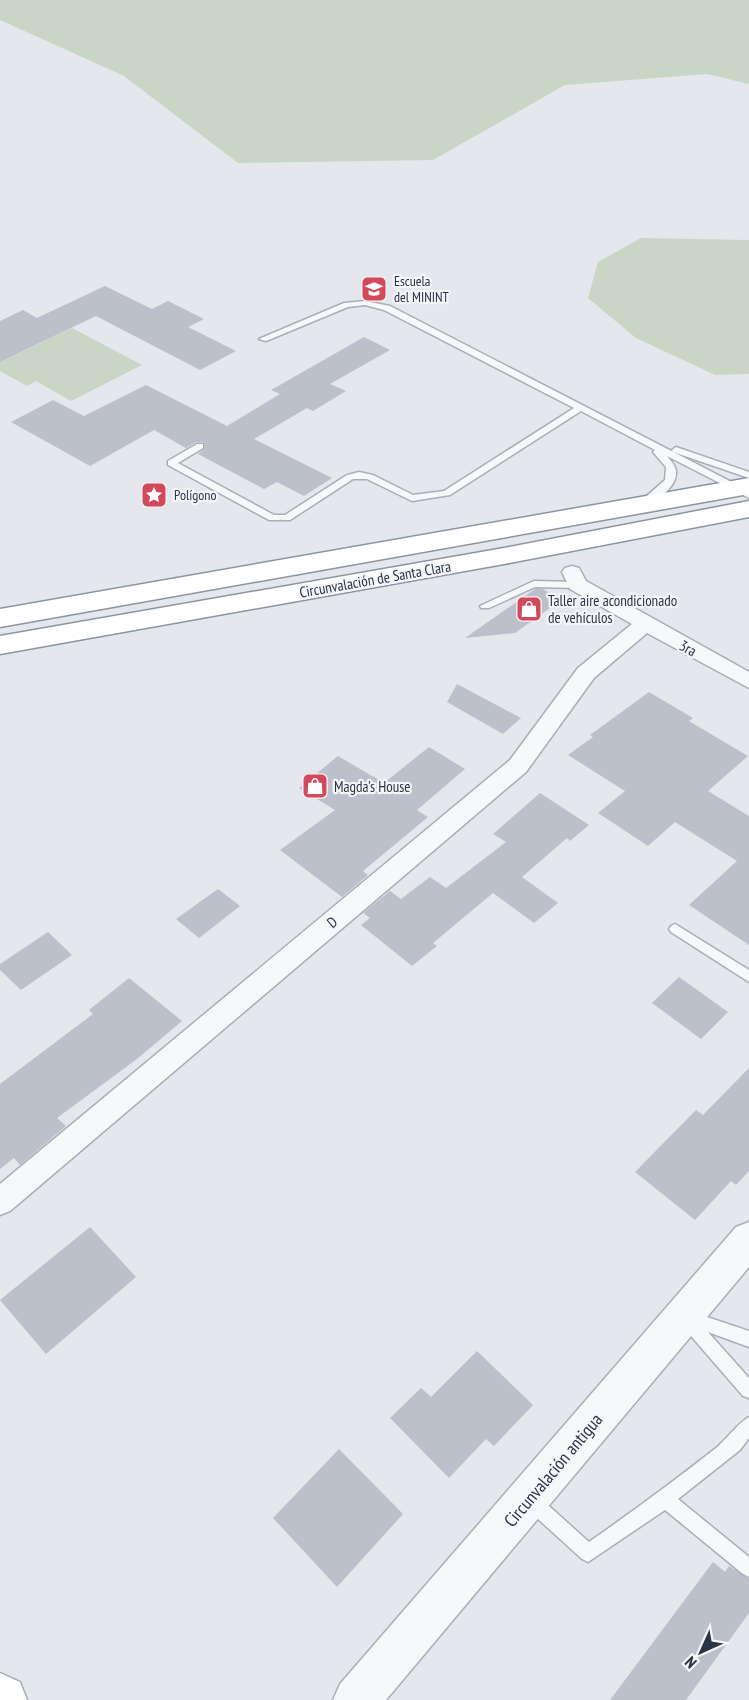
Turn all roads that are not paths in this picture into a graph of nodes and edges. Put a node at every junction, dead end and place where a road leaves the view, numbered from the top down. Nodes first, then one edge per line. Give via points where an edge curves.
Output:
1 (263, 339) dead end
2 (580, 408) junction
3 (635, 435) junction
4 (200, 446) dead end
5 (746, 491) edge
6 (642, 504) junction
7 (575, 579) joint
8 (485, 606) dead end
9 (0, 618) edge
10 (645, 624) junction
11 (0, 645) edge
12 (749, 681) edge
13 (675, 929) dead end
14 (749, 977) edge
15 (0, 1202) edge
16 (749, 1239) edge
17 (683, 1316) junction
18 (749, 1339) edge
19 (749, 1390) edge
20 (749, 1425) edge
21 (528, 1499) junction
22 (665, 1499) junction
23 (749, 1568) edge
24 (356, 1700) edge

1 - 2 lane via 347,305 365,303 387,308
2 - 3 lane
2 - 4 lane via 447,494 412,498 359,475 287,518 272,518 171,463
3 - 5 lane
3 - 5 lane
3 - 6 lane via 666,459 671,470 672,480 667,486
5 - 6 highway, Circunvalación de Santa Clara
5 - 11 highway, Circunvalación de Santa Clara via 504,556
6 - 9 highway, Circunvalación de Santa Clara
7 - 8 lane via 534,584
7 - 10 street, 3ra
10 - 12 street, 3ra
10 - 15 street, D via 586,673 518,766
13 - 14 lane
16 - 17 street, Circunvalación antigua
17 - 18 lane
17 - 19 lane
17 - 21 street, Circunvalación antigua
20 - 22 lane via 734,1444
21 - 22 lane via 588,1553
21 - 24 street, Circunvalación antigua
22 - 23 lane

